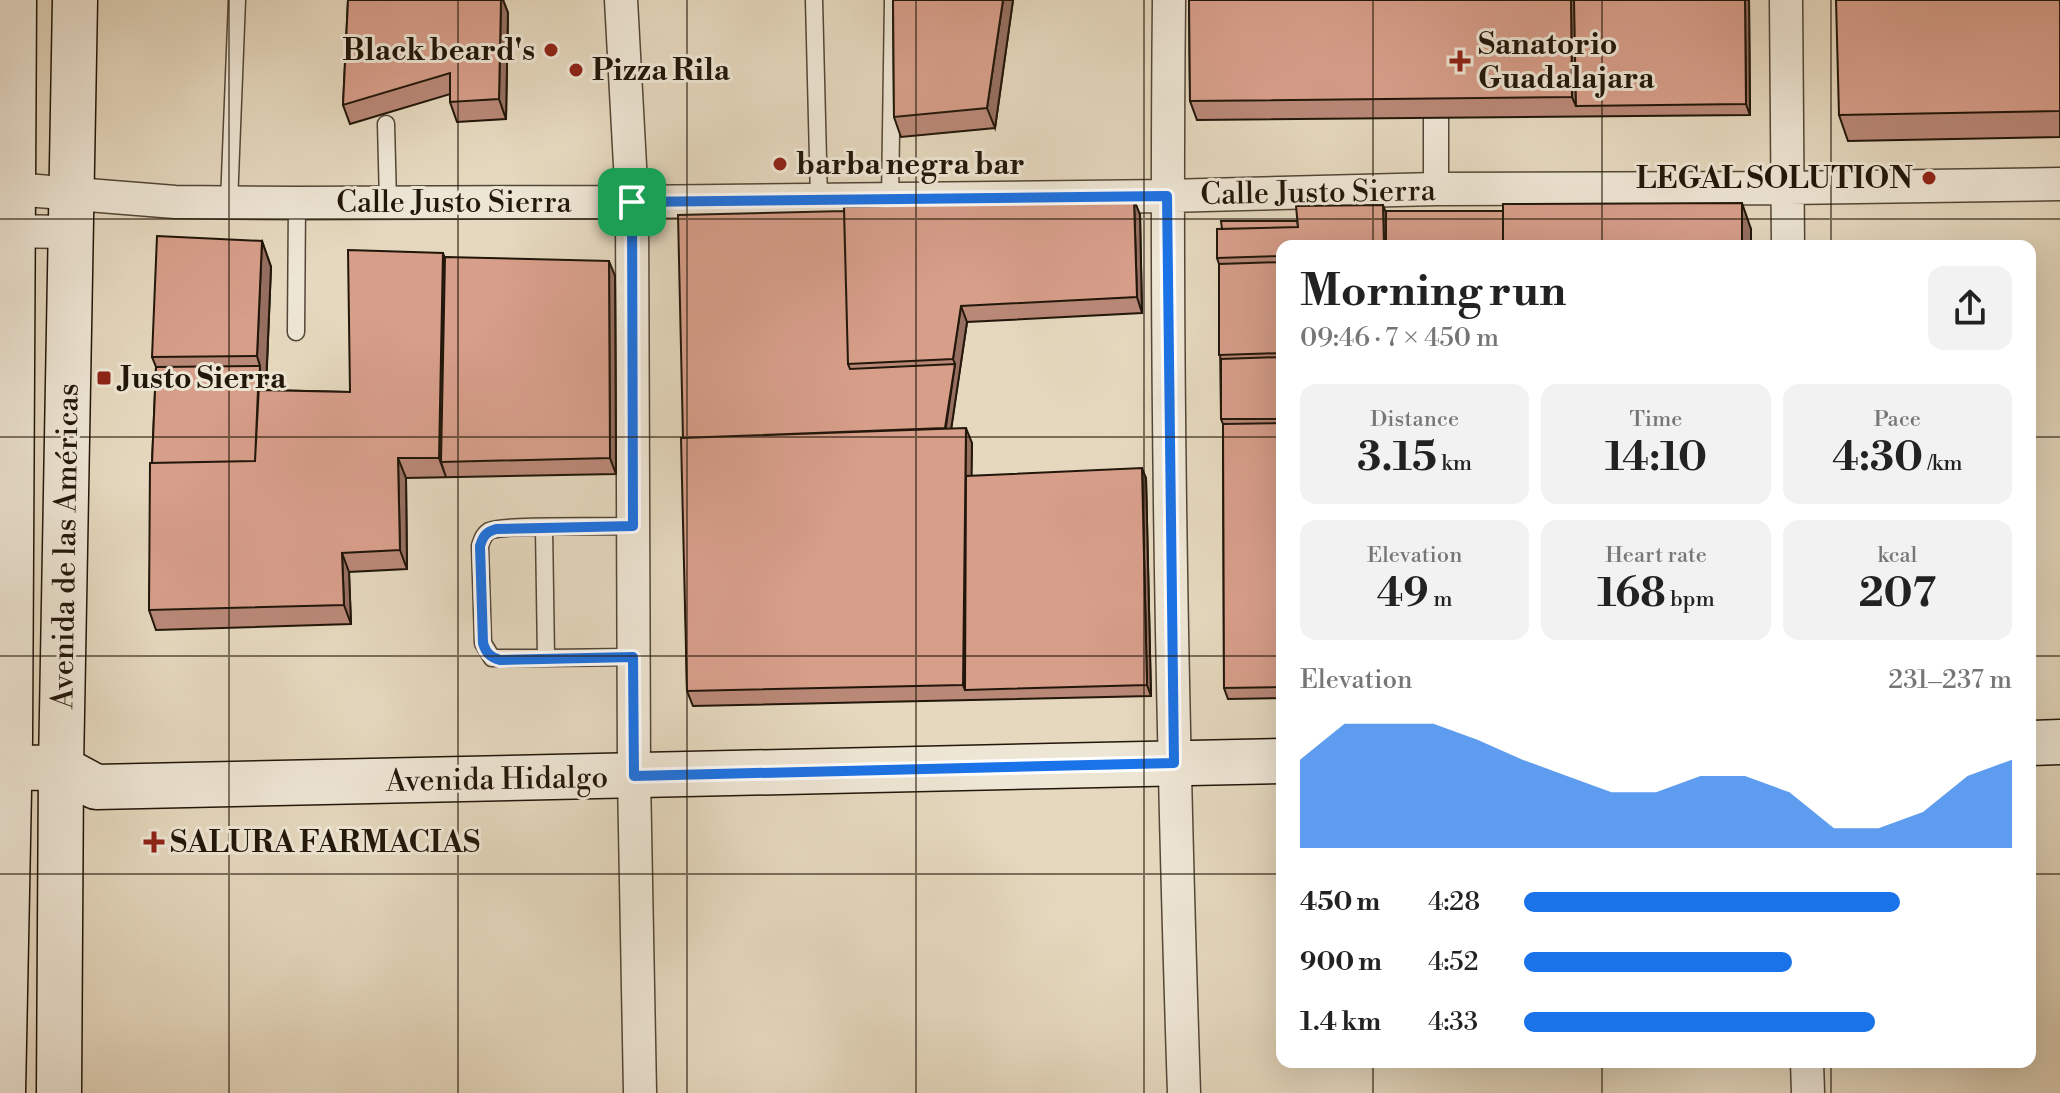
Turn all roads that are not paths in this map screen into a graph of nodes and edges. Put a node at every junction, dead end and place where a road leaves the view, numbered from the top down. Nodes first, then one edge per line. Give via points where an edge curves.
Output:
1 (14, 0) edge
2 (75, 0) edge
3 (237, 0) edge
4 (621, 0) edge
5 (814, 0) edge
6 (893, 0) edge
7 (1169, 0) edge
8 (1786, 0) edge
9 (1436, 117) edge
10 (386, 124) edge
11 (2060, 184) edge
12 (6, 188) edge
13 (1787, 188) junction
14 (1436, 189) junction
15 (1167, 196) junction
16 (819, 199) junction
17 (890, 199) junction
18 (388, 202) junction
19 (632, 202) junction
20 (229, 203) junction
21 (297, 203) junction
22 (71, 212) junction
23 (6, 231) edge
24 (1788, 240) edge
25 (296, 332) dead end
26 (5, 460) edge
27 (633, 526) junction
28 (544, 528) junction
29 (633, 657) junction
30 (546, 658) junction
31 (2060, 742) edge
32 (2036, 743) edge
33 (1276, 761) edge
34 (1174, 763) junction
35 (4, 766) edge
36 (634, 776) junction
37 (72, 788) junction
38 (3, 811) edge
39 (1807, 1068) edge
40 (3, 1093) edge
41 (59, 1093) edge
42 (640, 1093) edge
43 (1184, 1093) edge
44 (1808, 1093) edge

1 - 12 main road, Avenida de las Américas
2 - 22 main road, Avenida de las Américas
3 - 20 lane
4 - 19 street
5 - 16 lane
6 - 17 lane
7 - 15 street
8 - 13 street
9 - 14 street
10 - 18 lane
11 - 13 street, Calle Justo Sierra
12 - 22 street, Calle Justo Sierra
12 - 23 main road, Avenida de las Américas
13 - 14 street, Calle Justo Sierra
13 - 24 street
14 - 15 street, Calle Justo Sierra
15 - 17 street, Calle Justo Sierra
15 - 34 street
16 - 17 street, Calle Justo Sierra
16 - 19 street, Calle Justo Sierra
18 - 19 street, Calle Justo Sierra
18 - 21 street, Calle Justo Sierra
19 - 27 street
20 - 21 street, Calle Justo Sierra
20 - 22 street, Calle Justo Sierra via 175,202
21 - 25 lane
22 - 23 street, Calle Justo Sierra
22 - 37 main road, Avenida de las Américas
23 - 26 main road, Avenida de las Américas
26 - 35 main road, Avenida de las Américas
27 - 28 lane
27 - 29 street
28 - 30 lane
28 - 30 lane via 496,529 482,538 480,546 486,651 500,660
29 - 30 lane
29 - 36 street
31 - 32 main road
33 - 34 main road, Avenida Hidalgo
34 - 36 main road, Avenida Hidalgo
34 - 43 street
35 - 37 main road, Avenida Hidalgo
35 - 38 main road, Avenida de las Américas
36 - 37 main road, Avenida Hidalgo
36 - 42 street
37 - 38 main road, Avenida Hidalgo
37 - 41 main road, Avenida de las Américas
38 - 40 main road, Avenida de las Américas
39 - 44 street

